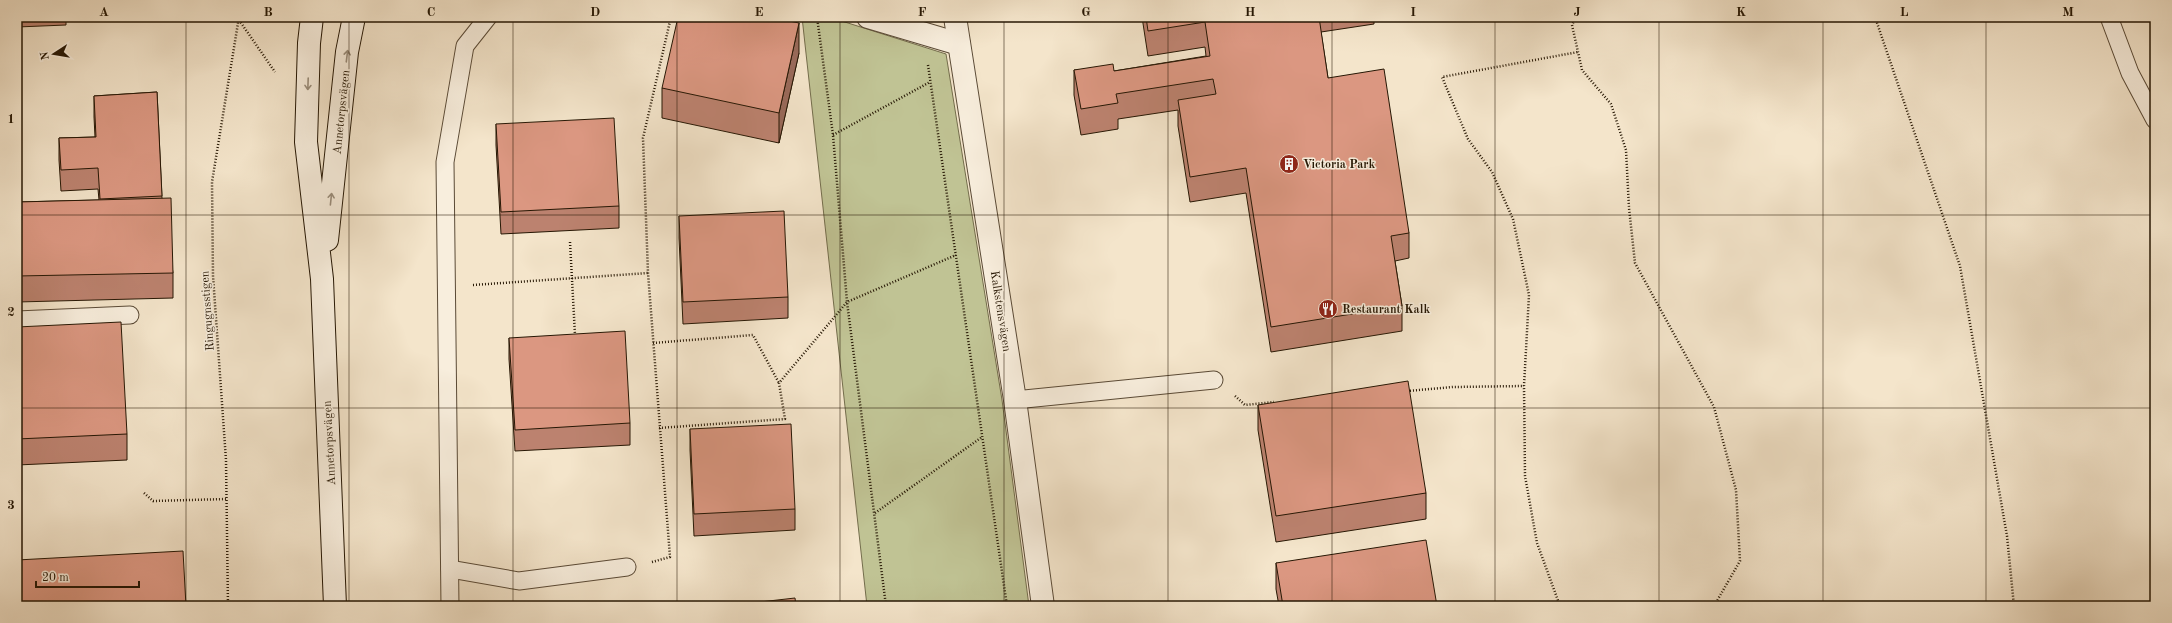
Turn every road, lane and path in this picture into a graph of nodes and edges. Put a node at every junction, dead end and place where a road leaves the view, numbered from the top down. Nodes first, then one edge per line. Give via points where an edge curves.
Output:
1 (312, 17) edge
2 (354, 17) edge
3 (488, 17) edge
4 (671, 17) edge
5 (817, 17) edge
6 (868, 17) edge
7 (955, 17) edge
8 (1576, 17) edge
9 (1874, 17) edge
10 (2109, 17) edge
11 (239, 18) edge
12 (923, 33) junction
13 (959, 44) junction
14 (1578, 52) junction
15 (275, 72) dead end
16 (930, 82) junction
17 (2155, 120) edge
18 (832, 135) junction
19 (570, 242) dead end
20 (956, 256) junction
21 (648, 273) junction
22 (572, 278) junction
23 (322, 279) junction
24 (447, 286) junction
25 (847, 302) junction
26 (130, 315) dead end
27 (17, 320) edge
28 (575, 335) edge
29 (653, 343) junction
30 (1214, 380) joint
31 (779, 383) junction
32 (1524, 386) junction
33 (1405, 391) edge
34 (1015, 400) junction
35 (1276, 402) edge
36 (659, 428) junction
37 (982, 437) junction
38 (144, 493) dead end
39 (227, 499) junction
40 (875, 513) junction
41 (628, 567) joint
42 (450, 569) junction
43 (228, 606) edge
44 (335, 606) edge
45 (450, 606) edge
46 (886, 606) edge
47 (1007, 606) edge
48 (1043, 606) edge
49 (1560, 606) edge
50 (1714, 606) edge
51 (2014, 606) edge

1 -> 23 main road, Annetorpsvägen via 306,142
23 -> 2 main road, Annetorpsvägen via 347,52
3 - 24 lane via 465,46 446,162
4 - 21 path via 643,138
5 - 18 path
6 - 12 main road
7 - 13 main road, Kalkstensvägen
8 - 14 path via 1572,25
9 - 51 path via 1960,266 2007,536
10 - 17 lane via 2130,73
11 - 15 path
11 - 39 path, Ringugnsstigen via 212,182 213,276
12 - 13 main road
12 - 16 path
13 - 34 main road, Kalkstensvägen
14 - 32 path via 1442,77 1468,139 1492,172 1513,218 1528,295
14 - 50 path via 1582,70 1611,104 1626,150 1635,263 1714,407 1736,490 1740,561
16 - 18 path
16 - 20 path
18 - 25 path
19 - 22 path
20 - 25 path
20 - 37 path
21 - 22 path
21 - 29 path
22 - 24 path
22 - 28 path
23 - 44 main road, Annetorpsvägen
24 - 42 lane
25 - 31 path
25 - 40 path
26 - 27 lane
29 - 31 path via 753,334
29 - 36 path
30 - 34 lane
30 - 35 path via 1246,405
31 - 36 path via 785,419
32 - 33 path
32 - 49 path via 1525,476 1537,543
34 - 48 main road, Kalkstensvägen
36 - 41 path via 670,557
37 - 40 path
37 - 47 path
38 - 39 path via 153,501
39 - 43 path, Ringugnsstigen
40 - 46 path
41 - 42 lane via 519,581
42 - 45 lane

